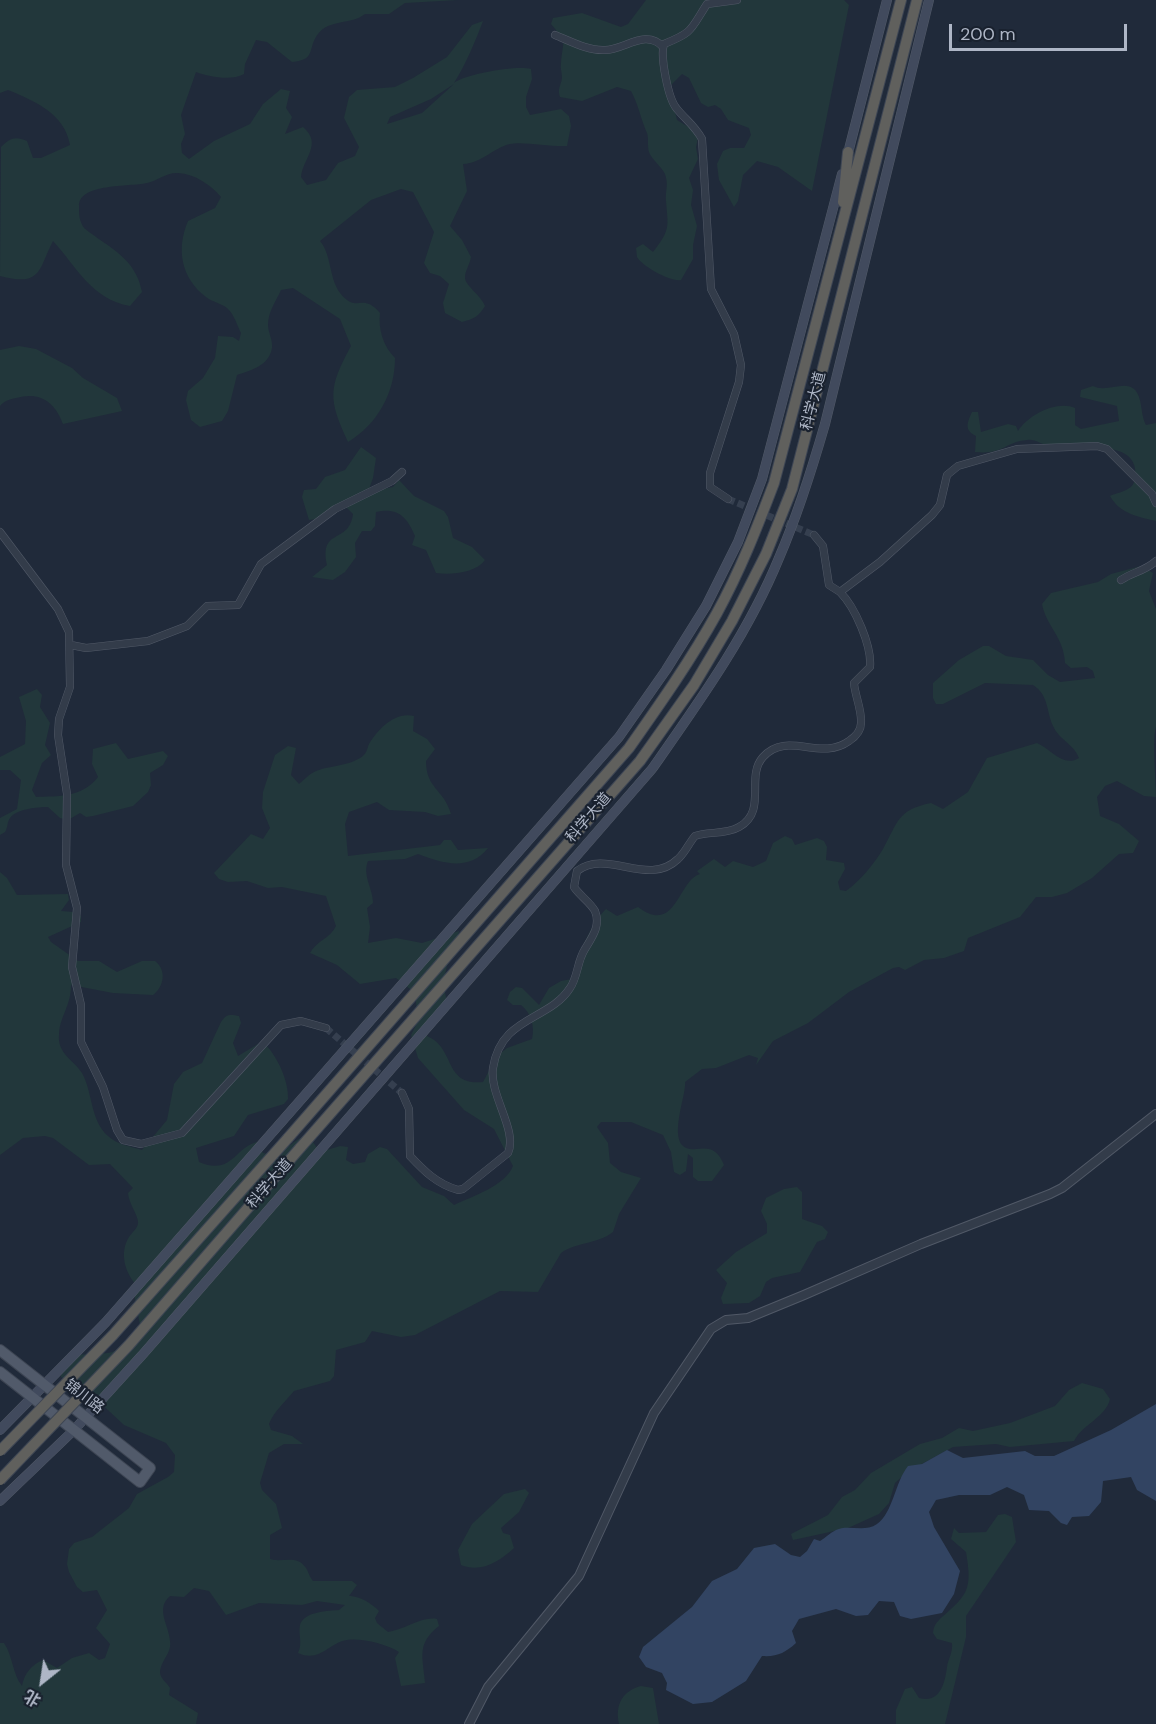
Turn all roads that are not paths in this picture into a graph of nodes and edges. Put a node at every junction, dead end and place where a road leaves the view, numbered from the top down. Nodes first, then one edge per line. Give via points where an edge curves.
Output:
1 (737, 0) edge
2 (887, 0) edge
3 (901, 0) edge
4 (917, 0) edge
5 (929, 0) edge
6 (555, 35) dead end
7 (663, 47) junction
8 (848, 152) junction
9 (839, 238) junction
10 (402, 472) dead end
11 (728, 500) tunnel mouth
12 (1156, 503) edge
13 (0, 532) edge
14 (814, 535) tunnel mouth
15 (1156, 561) edge
16 (1121, 580) dead end
17 (840, 592) junction
18 (71, 645) junction
19 (326, 1028) tunnel mouth
20 (402, 1093) tunnel mouth
21 (1156, 1114) edge
22 (0, 1350) edge
23 (0, 1372) edge
24 (45, 1386) junction
25 (34, 1398) junction
26 (85, 1417) junction
27 (0, 1430) edge
28 (74, 1430) junction
29 (0, 1451) edge
30 (0, 1480) edge
31 (0, 1501) edge
32 (469, 1724) edge

1 - 7 street via 707,4 684,37
2 - 8 main road, 科学大道
3 - 9 highway, 科学大道
4 - 30 highway, 科学大道, bridge via 792,489 766,554 694,685 640,761 129,1345
5 - 26 main road, 科学大道 via 805,492 779,560 707,692 652,769
6 - 7 street via 606,50 646,39
7 - 11 street via 672,100 702,139 711,289 734,334 741,365 710,473 710,487
8 - 9 highway
8 - 24 main road, 科学大道 via 762,479 738,542 706,606 666,670 619,737 106,1322
9 - 29 highway, 科学大道, bridge via 774,483 750,547 717,614 678,678 629,748 288,1138 113,1335
10 - 18 street via 392,481 335,509 261,564 238,605 207,606 187,626 148,641 86,648
12 - 17 street via 1152,494 1107,449 1096,446 1017,449 985,457 958,466 947,475 940,506 932,515
13 - 18 street via 58,609
14 - 17 street via 823,546 829,585
15 - 16 street via 1144,571
17 - 20 street via 852,605 871,658 870,667 854,683 862,720 860,730 832,750 795,745 772,750 758,766 757,799 749,819 729,831 695,836 680,858 665,868 652,871 595,864 577,871 574,887 594,910 597,929 583,952 571,987 508,1034 493,1069 511,1138 508,1153 463,1189 439,1182 410,1156 409,1109
18 - 19 street via 70,687 58,735 67,794 66,865 77,908 72,967 81,1005 81,1042 123,1140 141,1144 182,1133 281,1025 301,1020
21 - 32 street via 1050,1194 748,1318 726,1320 711,1329 654,1413 579,1576 488,1687
22 - 24 main road, 锦川路
23 - 25 main road
24 - 25 main road, 科学大道
24 - 26 main road, 锦川路
25 - 27 main road, 科学大道
25 - 28 main road
26 - 28 main road, 科学大道
26 - 28 main road, 锦川路 via 150,1468 140,1482
28 - 31 main road, 科学大道

